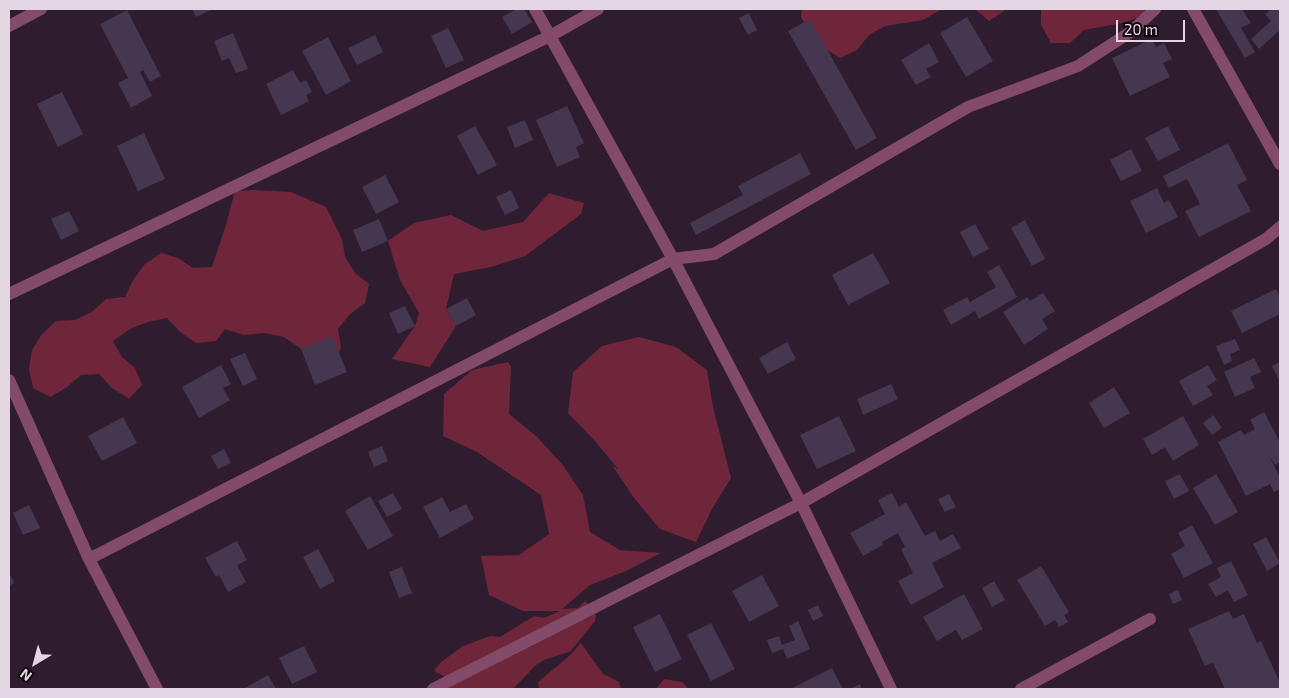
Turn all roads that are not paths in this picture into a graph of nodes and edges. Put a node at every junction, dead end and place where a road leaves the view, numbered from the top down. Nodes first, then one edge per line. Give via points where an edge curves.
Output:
1 (41, 9) edge
2 (535, 9) edge
3 (598, 9) edge
4 (1155, 9) edge
5 (1193, 9) edge
6 (9, 26) edge
7 (550, 36) junction
8 (1280, 164) edge
9 (1280, 227) edge
10 (673, 259) junction
11 (9, 294) edge
12 (9, 380) edge
13 (801, 503) junction
14 (89, 559) junction
15 (1150, 619) dead end
16 (157, 689) edge
17 (433, 689) edge
18 (892, 689) edge
19 (1021, 689) edge

1 - 6 street
2 - 7 street
3 - 7 street
4 - 10 street via 1132,31 1078,66 968,107 714,254
5 - 8 street
7 - 10 street
7 - 11 street
9 - 13 street via 1266,239
10 - 13 street
10 - 14 street
12 - 14 street
13 - 17 street
13 - 18 street
14 - 16 street
15 - 19 street

